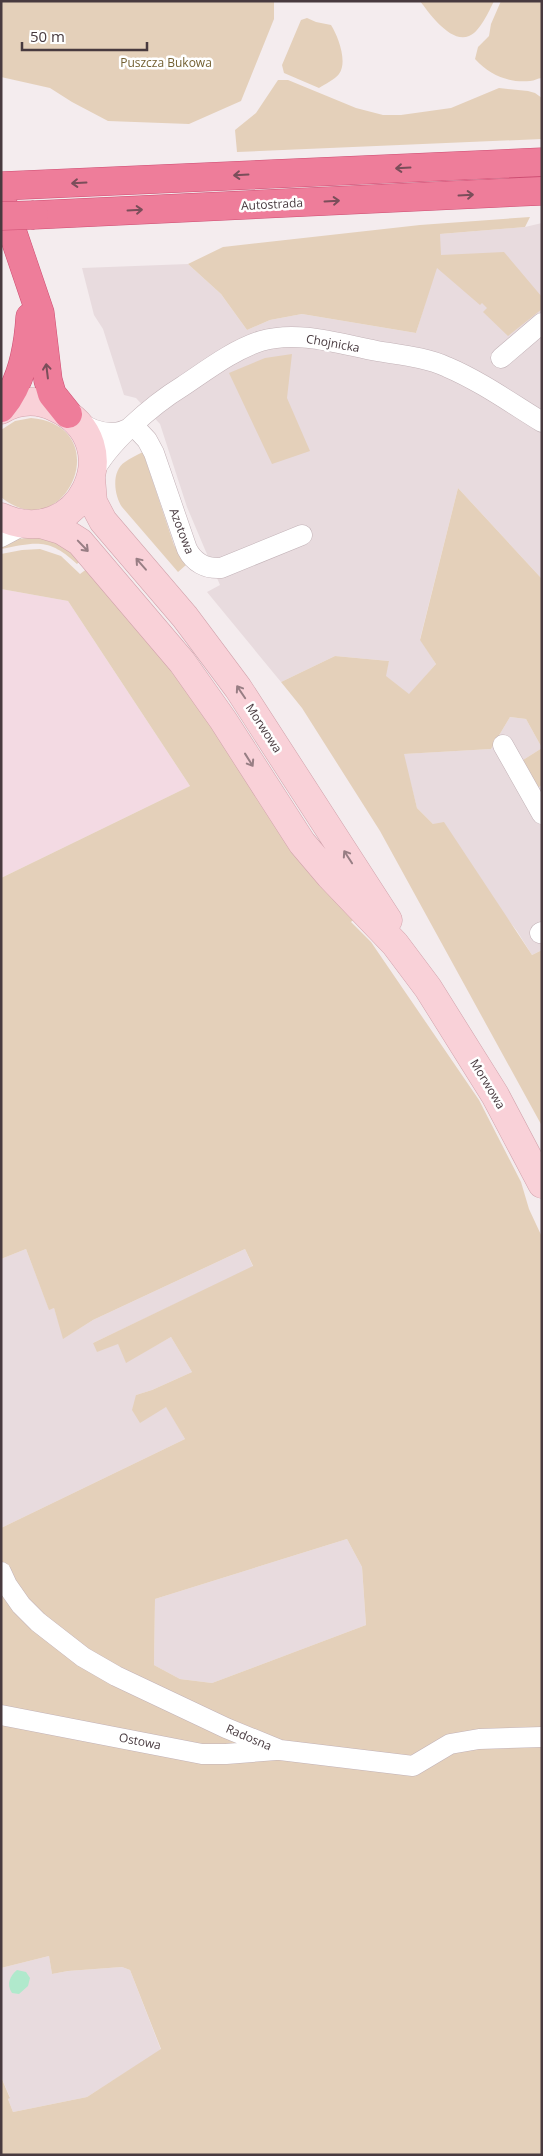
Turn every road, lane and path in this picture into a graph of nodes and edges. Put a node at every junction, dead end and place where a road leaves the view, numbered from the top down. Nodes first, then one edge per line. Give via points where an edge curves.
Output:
1 (542, 162) edge
2 (13, 186) edge
3 (542, 191) edge
4 (1, 198) edge
5 (1, 216) edge
6 (24, 268) junction
7 (542, 322) edge
8 (501, 358) dead end
9 (1, 409) edge
10 (70, 416) junction
11 (542, 422) edge
12 (133, 426) junction
13 (92, 476) junction
14 (1, 517) edge
15 (37, 524) junction
16 (302, 535) dead end
17 (1, 538) edge
18 (503, 745) dead end
19 (542, 814) edge
20 (428, 988) junction
21 (542, 1184) edge
22 (1, 1572) edge
23 (1, 1714) edge
24 (542, 1737) edge
25 (280, 1750) junction

1 -> 2 highway
5 -> 3 highway, Autostrada, bridge
4 - 6 highway
6 - 9 highway via 30,305 28,339 17,383
10 -> 6 highway via 52,394 40,313
7 - 8 street
9 - 10 main road via 14,404 45,403
10 - 12 street via 91,429 105,432 120,432
10 - 13 main road, Morwowa via 84,432 90,446
11 - 12 street, Chojnicka via 445,366 409,356 292,337 262,341 236,352 156,403
12 - 13 street, Chojnicka via 102,458
12 - 16 street, Azotowa via 151,446 187,549 198,563 209,568 221,568
13 - 15 main road via 85,493 70,511
20 -> 13 main road, Morwowa via 375,898 238,688 185,617 99,515 91,492
14 - 15 main road, Morwowa via 17,523
15 - 17 street via 18,528
15 -> 20 main road, Morwowa via 61,530 80,542 162,635 223,720 302,843 395,944
18 - 19 street
20 - 21 main road, Morwowa via 496,1095
22 - 25 street, Radosna via 21,1605 83,1657 226,1728
23 - 25 street, Ostowa via 202,1754
24 - 25 street, Radosna via 460,1742 441,1748 413,1766

